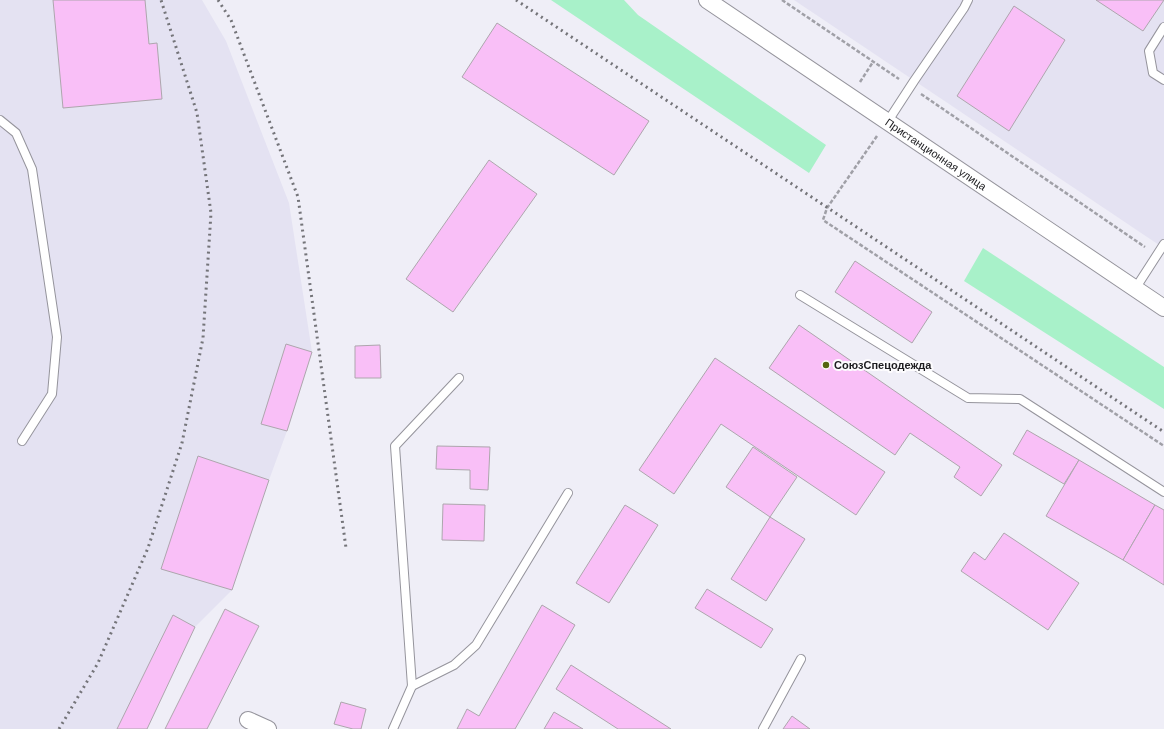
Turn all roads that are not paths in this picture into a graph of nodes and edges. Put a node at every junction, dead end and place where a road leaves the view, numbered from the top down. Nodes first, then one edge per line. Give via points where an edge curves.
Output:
1 (707, 0) edge
2 (968, 0) edge
3 (1164, 27) edge
4 (1164, 80) edge
5 (0, 120) edge
6 (888, 121) junction
7 (1164, 244) edge
8 (1135, 289) junction
9 (800, 295) dead end
10 (1164, 308) edge
11 (458, 378) dead end
12 (22, 441) dead end
13 (1164, 492) edge
14 (568, 493) dead end
15 (801, 659) dead end
16 (412, 686) junction
17 (248, 720) dead end
18 (268, 729) edge
19 (393, 729) edge
20 (763, 729) edge

1 - 6 street, Пристанционная улица
2 - 6 lane
3 - 4 lane via 1149,51 1152,72
5 - 12 lane via 16,133 32,169 57,337 52,394
6 - 8 street, Пристанционная улица
7 - 8 lane
8 - 10 street, Пристанционная улица
9 - 13 lane via 968,398 1020,399
11 - 16 lane via 396,446
14 - 16 lane via 476,645 454,665
15 - 20 lane
16 - 19 lane
17 - 18 street

